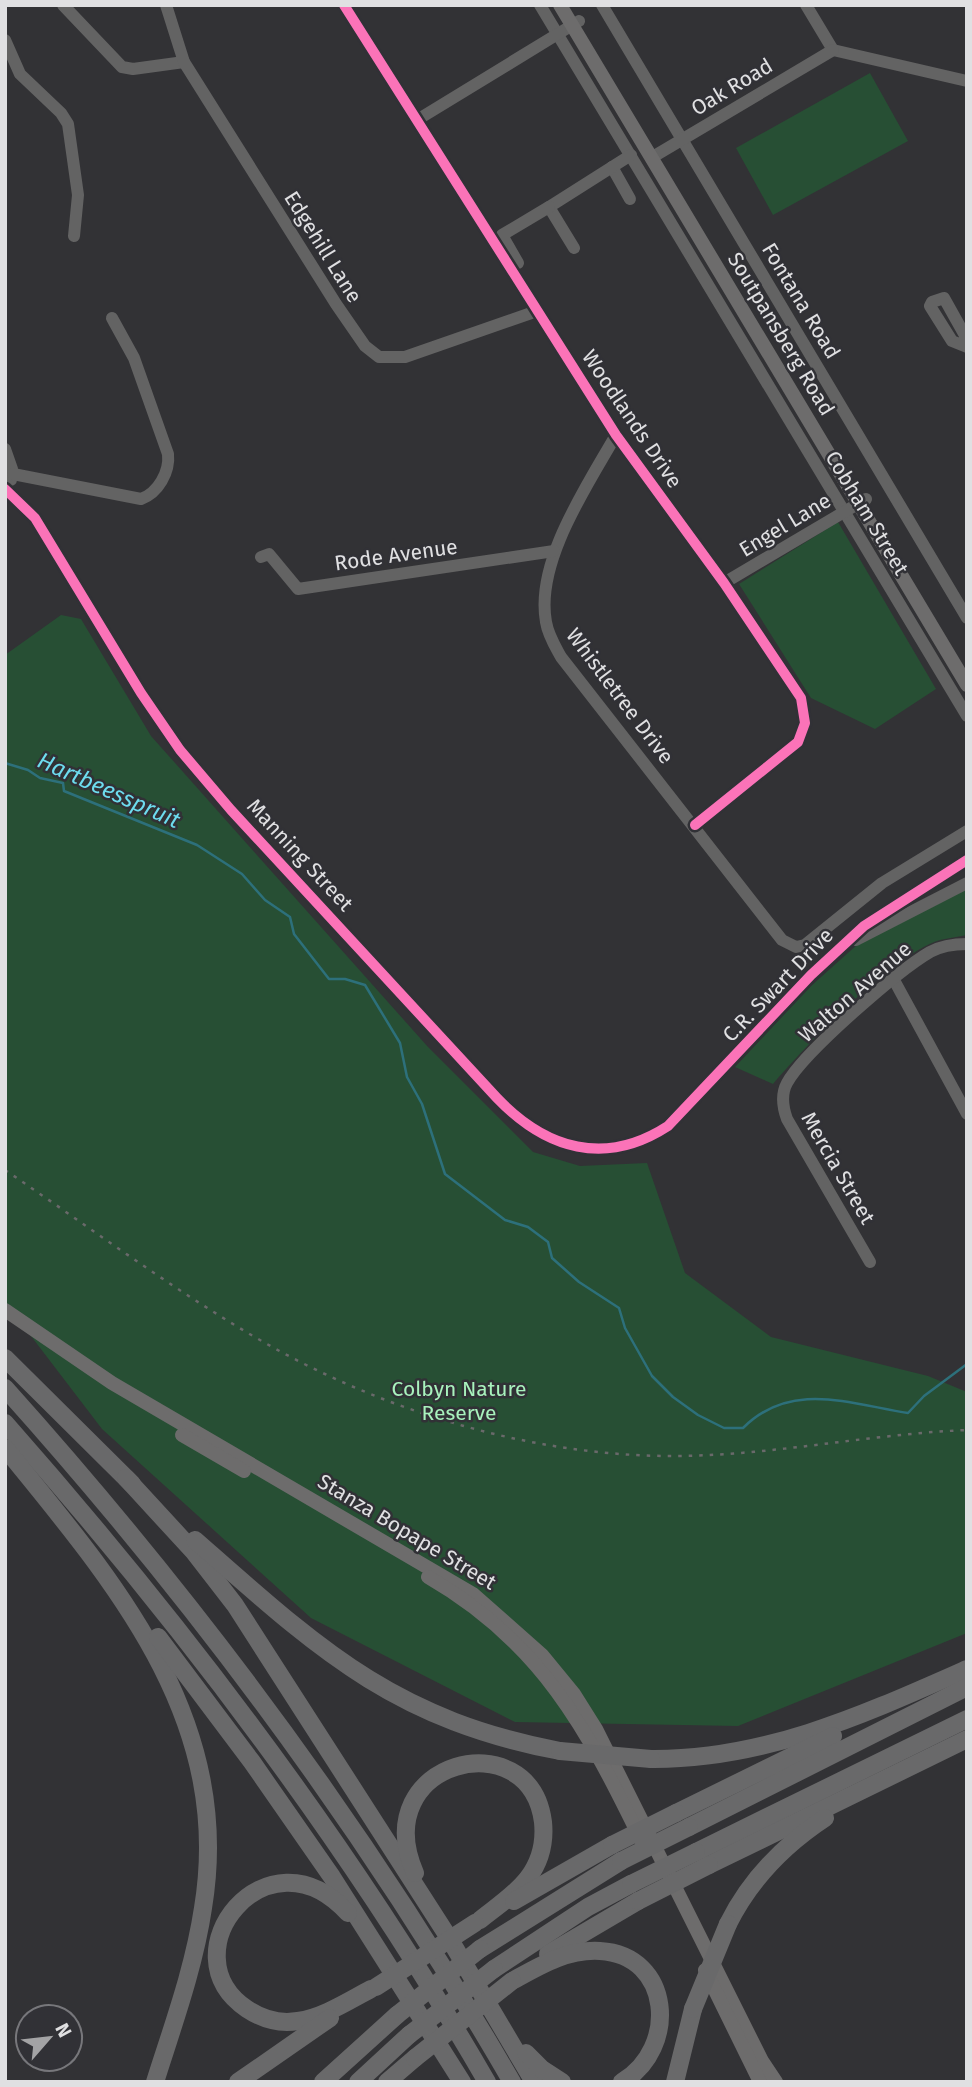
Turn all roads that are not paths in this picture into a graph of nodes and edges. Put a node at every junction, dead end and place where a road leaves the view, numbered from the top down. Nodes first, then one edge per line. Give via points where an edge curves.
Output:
1 (63, 5) edge
2 (166, 5) edge
3 (344, 5) edge
4 (540, 5) edge
5 (560, 5) edge
6 (570, 5) edge
7 (601, 5) edge
8 (806, 5) edge
9 (576, 23) junction
10 (558, 34) junction
11 (5, 40) edge
12 (833, 50) junction
13 (184, 62) junction
14 (967, 81) edge
15 (417, 120) junction
16 (682, 139) junction
17 (631, 155) junction
18 (655, 156) junction
19 (612, 167) junction
20 (630, 198) dead end
21 (549, 207) junction
22 (74, 236) dead end
23 (575, 248) dead end
24 (518, 263) dead end
25 (537, 311) junction
26 (112, 318) dead end
27 (967, 339) edge
28 (967, 347) edge
29 (616, 435) junction
30 (5, 449) edge
31 (9, 481) edge
32 (862, 501) junction
33 (844, 512) junction
34 (554, 551) junction
35 (261, 557) dead end
36 (724, 583) junction
37 (967, 618) edge
38 (965, 668) edge
39 (967, 685) edge
40 (967, 716) edge
41 (695, 825) junction
42 (967, 831) edge
43 (967, 860) edge
44 (967, 883) edge
45 (967, 944) edge
46 (835, 953) junction
47 (894, 979) junction
48 (784, 1091) joint
49 (967, 1114) edge
50 (627, 1145) joint
51 (870, 1262) dead end
52 (5, 1310) edge
53 (5, 1319) edge
54 (5, 1358) edge
55 (5, 1388) edge
56 (5, 1423) edge
57 (5, 1448) edge
58 (126, 1478) junction
59 (65, 1522) junction
60 (967, 1670) edge
61 (967, 1687) edge
62 (967, 1719) edge
63 (967, 1739) edge
64 (946, 1749) junction
65 (616, 1853) junction
66 (702, 1859) junction
67 (635, 1892) junction
68 (477, 1922) junction
69 (449, 1938) junction
70 (513, 1980) junction
71 (400, 1983) junction
72 (374, 1988) junction
73 (483, 1993) junction
74 (155, 2082) edge
75 (238, 2082) edge
76 (323, 2082) edge
77 (358, 2082) edge
78 (390, 2082) edge
79 (460, 2082) edge
80 (487, 2082) edge
81 (512, 2082) edge
82 (534, 2082) edge
83 (562, 2082) edge
84 (622, 2082) edge
85 (675, 2082) edge
86 (760, 2082) edge
87 (774, 2082) edge

1 - 13 street via 122,67
2 - 13 street, Edgehill Lane
3 - 15 street, Woodlands Drive
4 - 10 street, Cobham Street
5 - 9 main road, Soutpansberg Road
6 - 9 main road, Soutpansberg Road
7 - 16 street, Fontana Road
8 - 12 street
9 - 10 street
9 - 18 main road, Soutpansberg Road
10 - 15 street
10 - 17 street, Cobham Street
11 - 22 street via 20,74 68,124 78,195
12 - 14 street
12 - 16 street, Oak Road
13 - 25 street, Edgehill Lane via 336,304 379,358 405,357
15 - 25 street, Woodlands Drive
16 - 18 street, Oak Road
16 - 37 street, Fontana Road
17 - 19 street
17 - 33 street, Cobham Street
18 - 32 main road, Soutpansberg Road
19 - 20 street
19 - 21 street
21 - 23 street
21 - 24 street via 502,235
25 - 29 street, Woodlands Drive
26 - 31 street via 134,358 168,454 168,466 156,490 141,499
27 - 28 street via 944,298 932,302 930,306 949,338
29 - 34 street, Whistletree Drive
29 - 36 street, Woodlands Drive
30 - 31 street
31 - 50 street, Manning Street via 180,750 497,1098 524,1124 551,1140 593,1149
32 - 33 street, Engel Lane
32 - 38 main road, Soutpansberg Road
33 - 36 street, Engel Lane
33 - 40 street, Cobham Street
34 - 35 street, Rode Avenue via 298,589 269,554
34 - 41 street, Whistletree Drive via 545,614 552,641
36 - 41 street, Woodlands Drive via 801,698 805,723 792,748
38 - 39 main road, Soutpansberg Road
41 - 42 street, Whistletree Drive via 782,940 796,947 814,939 881,883
43 - 46 street, C.R. Swart Drive via 864,926
44 - 46 street, C.R. Swart Drive
45 - 47 street, Walton Avenue via 932,952
46 - 50 street, C.R. Swart Drive via 683,1112 653,1136
47 - 48 street, Walton Avenue via 836,1029 796,1071
47 - 49 street
48 - 51 street, Mercia Street via 787,1119
52 - 87 main road, Stanza Bopape Street via 112,1383 458,1584 528,1641 574,1694 607,1749
53 - 86 main road, Stanza Bopape Street via 86,1378 433,1580 511,1638 558,1690 598,1752
54 - 58 highway
55 - 81 highway via 168,1578 265,1703 424,1936
56 - 80 highway via 153,1596 262,1737 361,1880
57 - 59 highway
58 - 60 highway, bridge via 301,1633 363,1678 460,1725 560,1751 651,1759 738,1751 848,1721
58 - 69 highway via 235,1605
59 - 71 highway via 252,1762
59 - 74 highway via 139,1623 164,1666 188,1725 206,1806 209,1845 204,1907
60 - 65 highway, bridge via 676,1813
61 - 65 highway, bridge via 689,1827
62 - 66 highway
63 - 64 highway
64 - 66 highway
64 - 85 highway, bridge via 801,1835 755,1881 728,1924 693,2009
65 - 68 highway
65 - 76 highway, bridge via 480,1949
66 - 67 highway, bridge
67 - 70 highway
67 - 77 highway, bridge via 588,1907 494,1969 409,2035
68 - 69 highway via 528,1877 539,1858 543,1826 538,1802 524,1784 497,1766 476,1763 447,1769 424,1785 412,1803 406,1825 410,1862
68 - 72 highway, bridge
69 - 73 highway
70 - 78 highway, bridge
70 - 84 highway via 561,1956 591,1951 620,1956 644,1973 659,2002 660,2030 646,2063
71 - 72 highway via 354,1919 315,1888 297,1883 267,1885 246,1896 225,1921 218,1952 224,1980 237,2001 258,2015 279,2022 309,2019
71 - 79 highway
72 - 75 highway
73 - 82 highway
73 - 83 highway via 531,2059

